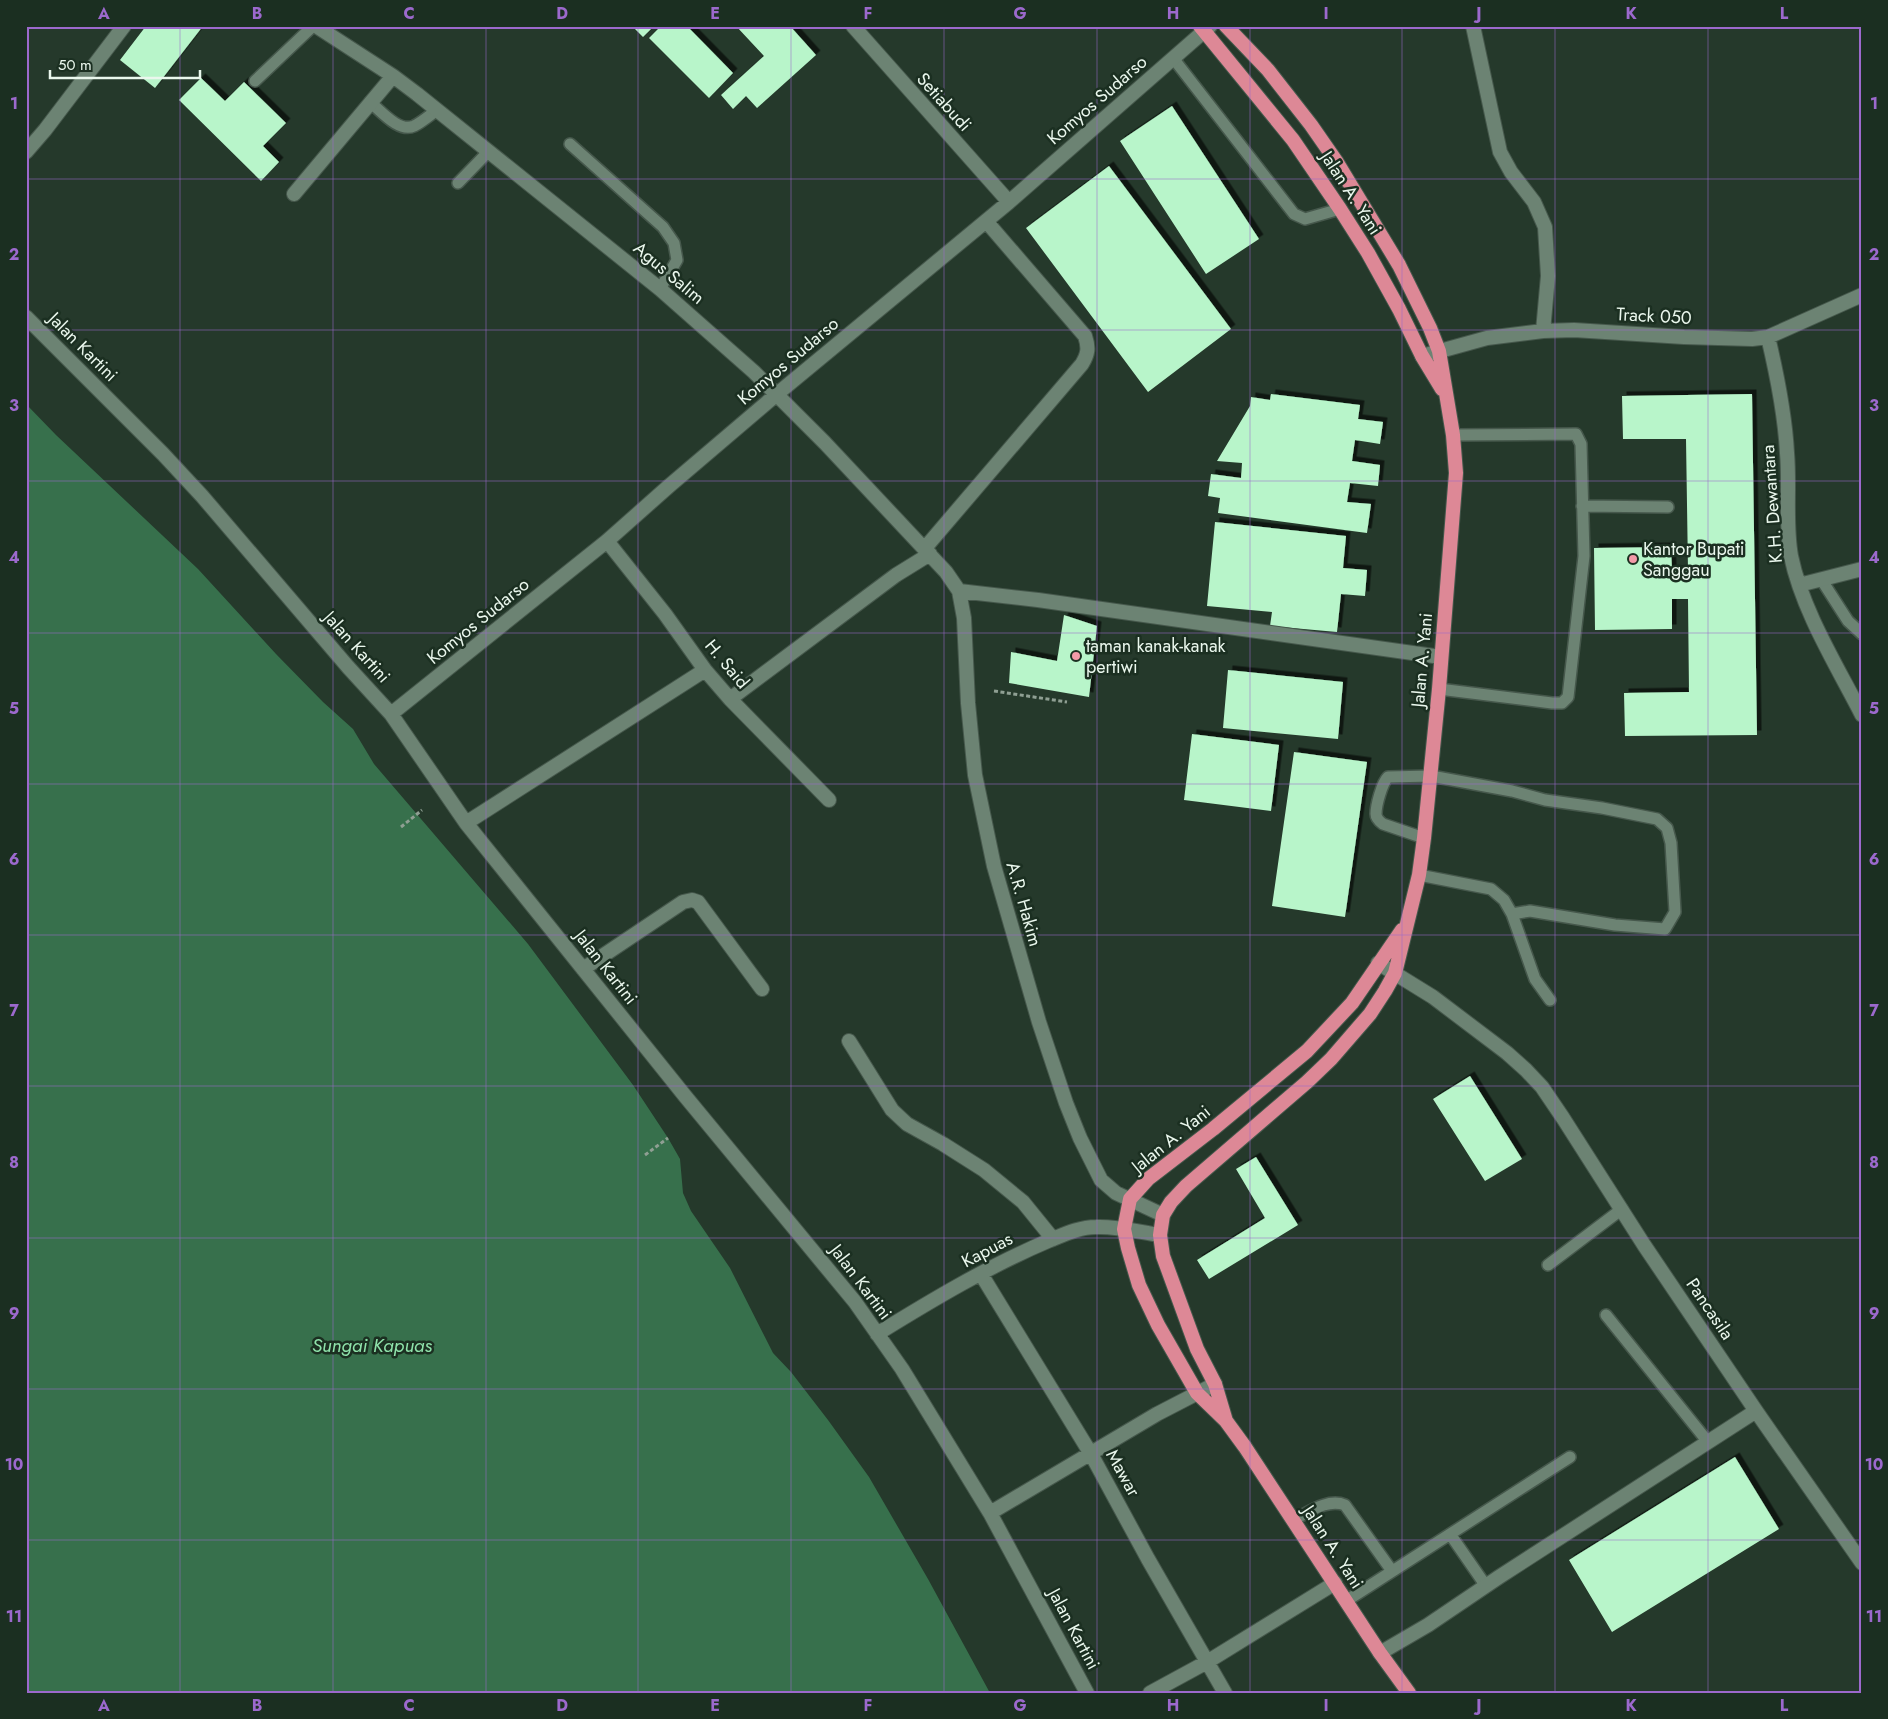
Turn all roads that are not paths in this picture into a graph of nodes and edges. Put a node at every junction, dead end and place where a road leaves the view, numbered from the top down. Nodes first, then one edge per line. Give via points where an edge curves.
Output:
1 (124, 26) edge
2 (314, 26) edge
3 (853, 26) edge
4 (1226, 26) edge
5 (1473, 26) edge
6 (1205, 28) edge
7 (1173, 58) junction
8 (392, 76) junction
9 (255, 81) dead end
10 (370, 102) junction
11 (437, 110) junction
12 (570, 144) dead end
13 (26, 152) edge
14 (489, 152) junction
15 (458, 183) dead end
16 (294, 194) dead end
17 (1009, 202) junction
18 (1340, 209) junction
19 (986, 221) junction
20 (660, 289) junction
21 (1862, 296) edge
22 (26, 317) edge
23 (1543, 331) junction
24 (1768, 337) junction
25 (1438, 351) junction
26 (1422, 356) junction
27 (777, 394) junction
28 (1446, 396) junction
29 (1453, 435) junction
30 (1582, 506) junction
31 (1668, 507) dead end
32 (606, 541) junction
33 (928, 551) junction
34 (1862, 569) edge
35 (1821, 579) junction
36 (1799, 585) junction
37 (959, 591) junction
38 (1862, 634) edge
39 (1441, 657) junction
40 (705, 670) junction
41 (1439, 688) junction
42 (730, 698) junction
43 (391, 714) junction
44 (1862, 715) edge
45 (1431, 776) junction
46 (829, 800) dead end
47 (466, 823) junction
48 (1424, 838) junction
49 (1420, 875) junction
50 (1512, 914) junction
51 (1406, 925) junction
52 (1378, 963) junction
53 (583, 969) junction
54 (1395, 973) junction
55 (762, 989) dead end
56 (1550, 1000) dead end
57 (848, 1041) dead end
58 (1130, 1199) junction
59 (1622, 1209) junction
60 (1163, 1215) junction
61 (1124, 1229) junction
62 (1160, 1236) junction
63 (1053, 1239) junction
64 (1548, 1265) dead end
65 (981, 1274) junction
66 (1606, 1315) dead end
67 (877, 1334) junction
68 (1215, 1384) junction
69 (1197, 1392) junction
70 (1756, 1411) junction
71 (1226, 1421) junction
72 (1708, 1442) junction
73 (1091, 1454) junction
74 (1570, 1457) dead end
75 (990, 1513) junction
76 (1294, 1520) junction
77 (1450, 1534) junction
78 (1862, 1563) edge
79 (1392, 1571) junction
80 (1335, 1583) junction
81 (1486, 1586) junction
82 (1346, 1601) junction
83 (1380, 1653) junction
84 (1207, 1662) junction
85 (1086, 1693) edge
86 (1150, 1693) edge
87 (1225, 1693) edge
88 (1409, 1693) edge

1 - 13 street
2 - 8 street, Agus Salim
2 - 9 lane
3 - 17 street, Setiabudi
4 - 25 highway, Jalan A. Yani via 1273,77 1336,161 1399,264
5 - 23 street via 1500,152 1534,202 1545,228 1548,276
6 - 7 street, Komyos Sudarso
6 - 18 highway, Jalan A. Yani via 1288,134
7 - 17 street, Komyos Sudarso
7 - 18 lane via 1294,214 1305,219
8 - 10 street
8 - 11 street, Agus Salim
10 - 11 lane via 406,128 413,127
10 - 16 street
11 - 14 street, Agus Salim
12 - 20 lane via 663,227 674,243 677,260
14 - 15 lane
14 - 20 street, Agus Salim
17 - 19 street, Komyos Sudarso
18 - 26 highway, Jalan A. Yani via 1386,284
19 - 27 street, Komyos Sudarso
19 - 33 street via 1085,336 1088,354
20 - 27 street, Agus Salim
21 - 24 street, Track 050
22 - 43 street, Jalan Kartini via 176,468
23 - 24 street, Track 050
23 - 25 street, Track 050 via 1487,338
24 - 36 street, K.H. Dewantara via 1786,431 1791,554
25 - 26 street, Track 050
25 - 28 highway, Jalan A. Yani
26 - 28 highway, Jalan A. Yani
27 - 32 street, Komyos Sudarso
27 - 33 street, Agus Salim
28 - 29 highway, Jalan A. Yani
29 - 30 lane via 1576,434 1581,444
29 - 39 highway, Jalan A. Yani via 1455,503
30 - 31 lane
30 - 41 lane via 1584,556 1568,697 1562,703 1552,703
32 - 40 street, H. Said
32 - 43 street, Komyos Sudarso
33 - 37 street, Agus Salim
33 - 42 street
34 - 35 street
35 - 36 street
35 - 38 lane via 1848,621
36 - 44 street, K.H. Dewantara
37 - 39 street
37 - 58 street, A.R. Hakim via 964,618 975,775 996,875 1039,1022 1080,1138 1101,1180 1116,1193
39 - 41 highway, Jalan A. Yani
40 - 42 street, H. Said
40 - 47 street
41 - 45 highway, Jalan A. Yani
42 - 46 street, H. Said
43 - 47 street, Jalan Kartini
45 - 48 highway, Jalan A. Yani
45 - 48 lane via 1388,777 1383,781 1376,815 1383,824
45 - 50 lane via 1657,819 1667,828 1671,843 1675,912 1665,929 1615,925 1530,911
47 - 53 street, Jalan Kartini
48 - 49 highway, Jalan A. Yani
49 - 50 lane via 1491,889 1504,900
49 - 51 highway, Jalan A. Yani
50 - 56 lane via 1535,979
51 - 52 highway, Jalan A. Yani
51 - 54 highway, Jalan A. Yani
52 - 54 street, Pancasila
52 - 58 highway, Jalan A. Yani via 1352,1003 1307,1051 1148,1179
53 - 55 street via 683,902 692,900 698,902
53 - 67 street, Jalan Kartini
54 - 59 street, Pancasila via 1433,997 1526,1070 1542,1087
54 - 60 highway, Jalan A. Yani via 1370,1014 1331,1059 1186,1186
57 - 63 street via 892,1110 907,1124 984,1170 1023,1202
58 - 60 street, A.R. Hakim
58 - 61 highway, Jalan A. Yani
59 - 64 lane
59 - 70 street, Pancasila
60 - 62 highway, Jalan A. Yani
61 - 62 street, Kapuas
61 - 63 street, Kapuas via 1095,1226
61 - 69 highway, Jalan A. Yani via 1143,1293 1165,1339
62 - 68 highway, Jalan A. Yani via 1163,1256 1181,1308
63 - 65 street, Kapuas
65 - 67 street, Kapuas
65 - 73 street, Mawar
66 - 72 lane
67 - 75 street, Jalan Kartini via 902,1368
68 - 69 street
68 - 71 highway, Jalan A. Yani
69 - 71 highway, Jalan A. Yani
69 - 73 street
70 - 72 street
70 - 78 street, Pancasila
71 - 76 highway, Jalan A. Yani
72 - 81 street
73 - 75 street
73 - 84 street, Mawar
74 - 77 lane
75 - 85 street, Jalan Kartini
76 - 79 lane via 1327,1503 1345,1505
76 - 80 highway, Jalan A. Yani
77 - 79 lane
77 - 81 lane
79 - 82 lane
80 - 82 highway, Jalan A. Yani
80 - 84 street
81 - 83 street
82 - 83 highway, Jalan A. Yani
83 - 88 highway, Jalan A. Yani
84 - 86 street
84 - 87 street, Mawar

